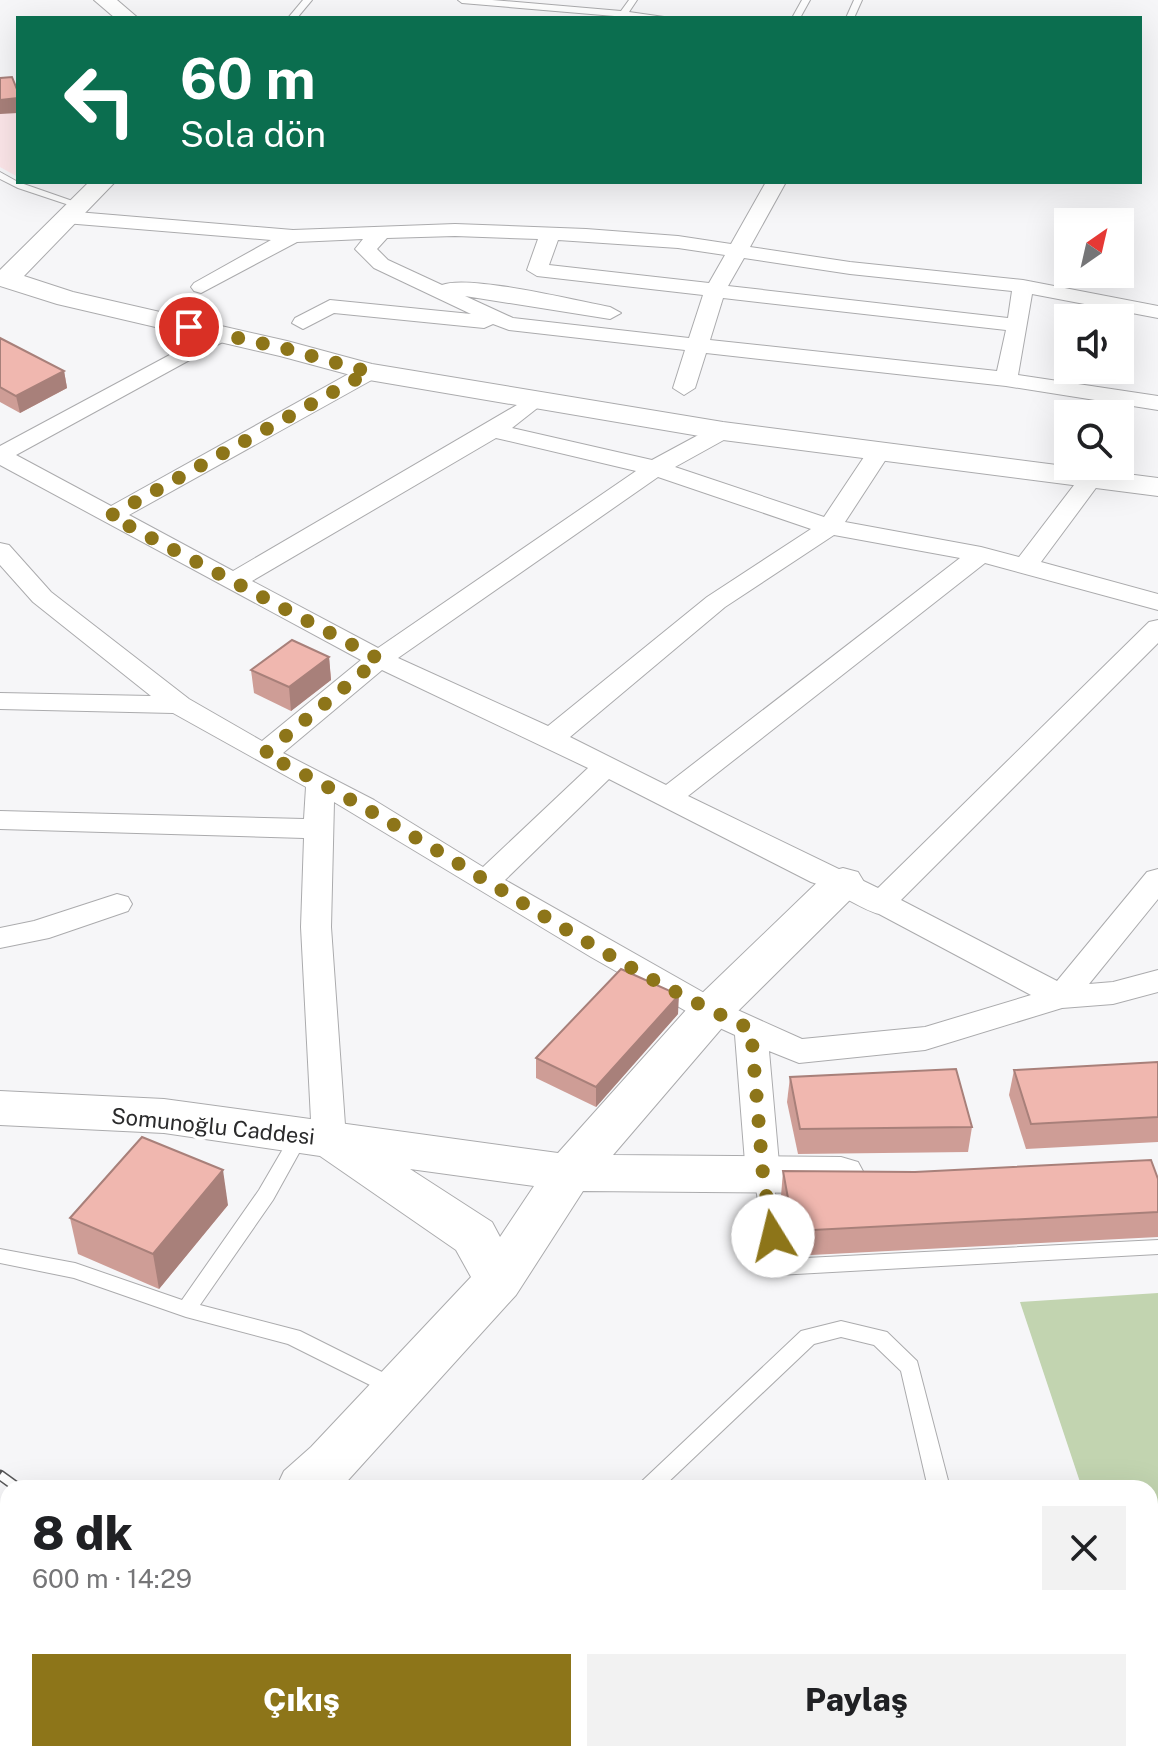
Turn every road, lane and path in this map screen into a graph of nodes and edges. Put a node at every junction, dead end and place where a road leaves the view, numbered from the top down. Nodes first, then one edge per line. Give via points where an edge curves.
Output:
1 (104, 0) edge
2 (308, 0) edge
3 (462, 0) edge
4 (633, 0) edge
5 (623, 14) junction
6 (125, 16) edge
7 (294, 16) edge
8 (645, 16) edge
9 (18, 184) edge
10 (101, 184) edge
11 (775, 184) edge
12 (72, 211) junction
13 (383, 231) junction
14 (550, 234) junction
15 (293, 236) junction
16 (736, 251) junction
17 (618, 280) junction
18 (3, 281) edge
19 (428, 286) junction
20 (1023, 286) junction
21 (201, 287) dead end
22 (715, 291) junction
23 (1158, 312) edge
24 (303, 323) dead end
25 (606, 323) junction
26 (509, 324) junction
27 (1018, 325) junction
28 (220, 334) junction
29 (696, 345) junction
30 (369, 372) junction
31 (1006, 379) junction
32 (684, 388) dead end
33 (534, 402) junction
34 (1158, 403) edge
35 (493, 430) junction
36 (723, 431) junction
37 (878, 453) junction
38 (0, 456) edge
39 (655, 468) junction
40 (1054, 473) edge
41 (1090, 480) edge
42 (1112, 480) edge
43 (1158, 487) edge
44 (110, 516) junction
45 (830, 527) junction
46 (0, 550) edge
47 (981, 554) junction
48 (1026, 565) junction
49 (9, 576) edge
50 (234, 581) junction
51 (1158, 602) edge
52 (1158, 628) edge
53 (379, 659) junction
54 (0, 701) edge
55 (179, 705) junction
56 (551, 738) junction
57 (264, 754) junction
58 (605, 767) junction
59 (320, 782) junction
60 (667, 798) junction
61 (0, 820) edge
62 (319, 829) junction
63 (1158, 879) edge
64 (485, 882) junction
65 (861, 893) junction
66 (117, 904) dead end
67 (0, 938) edge
68 (1158, 981) edge
69 (1061, 997) junction
70 (731, 1020) junction
71 (0, 1108) edge
72 (315, 1137) junction
73 (569, 1173) junction
74 (763, 1175) junction
75 (881, 1176) edge
76 (1158, 1247) edge
77 (0, 1256) edge
78 (498, 1281) junction
79 (186, 1309) junction
80 (399, 1389) junction
81 (313, 1480) edge
82 (656, 1480) edge
83 (937, 1480) edge

1 - 6 street
2 - 7 lane
3 - 5 lane
4 - 5 lane
5 - 8 lane
9 - 12 lane
10 - 12 street
11 - 16 street
12 - 15 street
12 - 18 street
13 - 14 street
13 - 15 street
13 - 19 street via 365,249 381,264
14 - 16 street
14 - 17 street via 537,270
15 - 21 street
16 - 20 street
16 - 22 street
17 - 22 street
17 - 25 street
18 - 28 street
19 - 25 street via 485,291
19 - 26 street
20 - 23 street
20 - 27 street
22 - 27 street
22 - 29 street
24 - 26 street via 330,306
25 - 26 street
25 - 29 street
27 - 31 street
28 - 30 street
28 - 38 street
29 - 31 street
29 - 32 street
30 - 33 street
30 - 44 street
31 - 34 street
33 - 35 street
33 - 36 street
35 - 39 street
35 - 50 street
36 - 37 street
36 - 39 street
37 - 40 street
37 - 45 street
38 - 44 street
39 - 45 street
39 - 53 street
41 - 48 street
42 - 43 street
44 - 50 street
45 - 47 street
45 - 56 street via 716,602
46 - 49 street
47 - 48 street
47 - 60 street
48 - 51 street
49 - 55 street
50 - 53 street
52 - 65 street
53 - 56 street
53 - 57 street
54 - 55 street
55 - 57 street
56 - 58 street
57 - 59 street
58 - 60 street
58 - 64 street
59 - 62 street
59 - 64 street
60 - 65 street
61 - 62 street
62 - 72 street
63 - 69 street
64 - 70 street
65 - 69 street
65 - 70 main road
66 - 67 street
68 - 69 street via 1113,993
69 - 70 street via 925,1038 799,1051
70 - 73 main road
70 - 74 street
71 - 72 main road, Somunoğlu Caddesi via 164,1116
72 - 73 main road, Somunoğlu Caddesi
72 - 78 main road via 474,1236
72 - 79 lane via 266,1195
73 - 74 main road, Somunoğlu Caddesi
73 - 78 main road
74 - 75 main road, Somunoğlu Caddesi
74 - 76 lane via 778,1267
77 - 79 lane via 75,1271
78 - 80 main road
79 - 80 lane via 293,1337
80 - 81 main road
82 - 83 lane via 808,1337 841,1329 880,1338 910,1367

